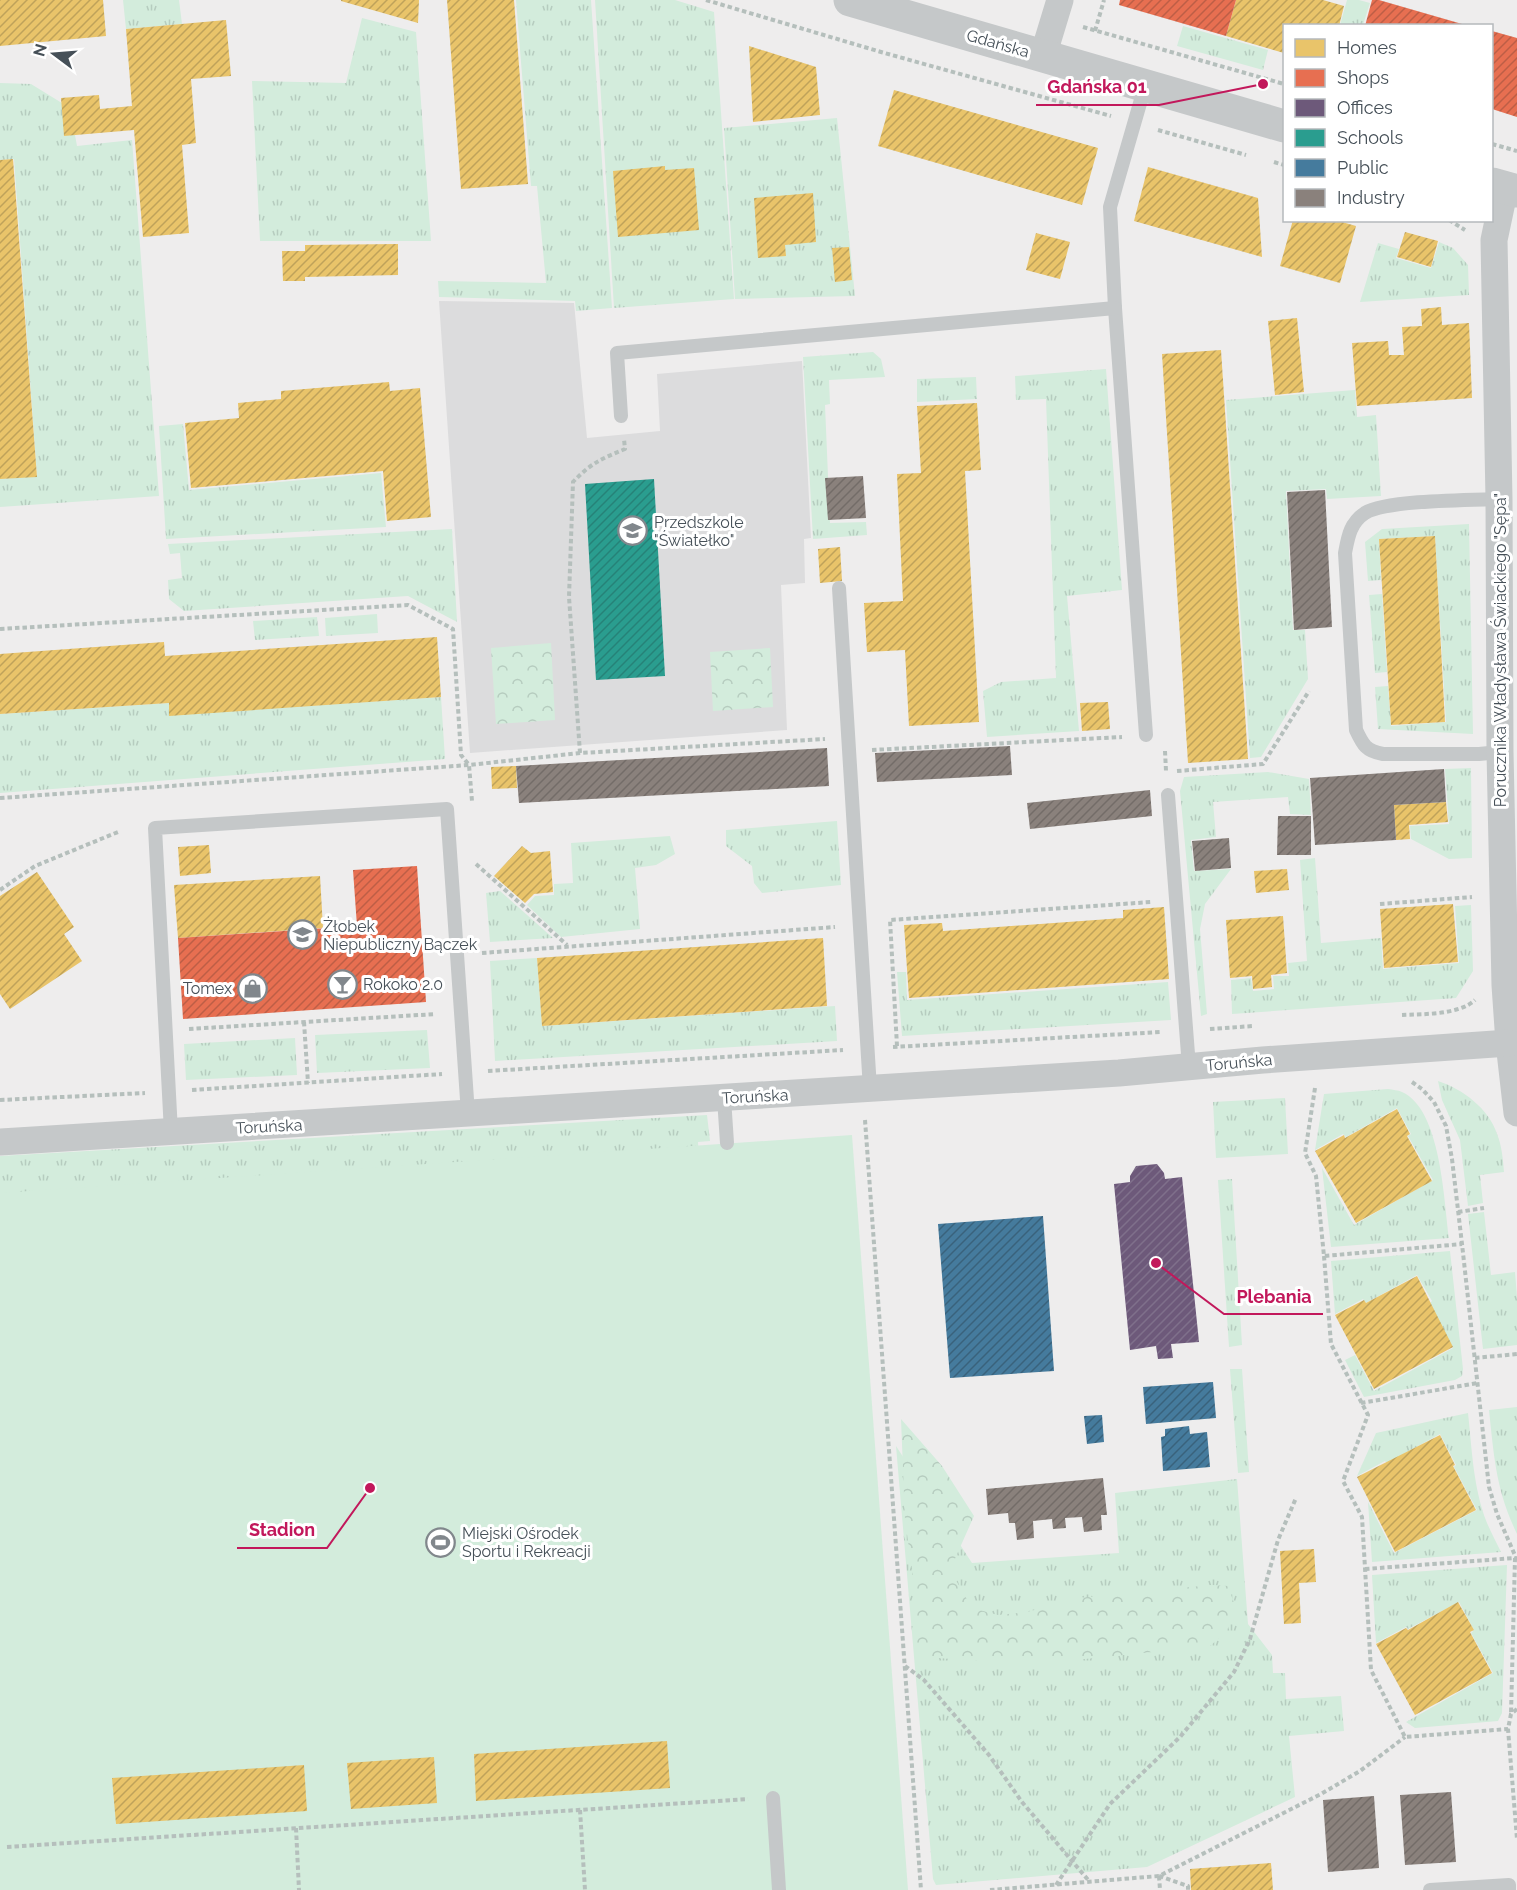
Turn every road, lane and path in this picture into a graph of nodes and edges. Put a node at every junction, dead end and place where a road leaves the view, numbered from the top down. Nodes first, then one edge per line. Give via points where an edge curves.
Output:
1 (706, 0) edge
2 (850, 0) edge
3 (1104, 0) edge
4 (1057, 9) edge
5 (1095, 31) junction
6 (1043, 56) junction
7 (1283, 84) edge
8 (1145, 86) junction
9 (1134, 123) junction
10 (1283, 126) edge
11 (1493, 145) edge
12 (1517, 151) edge
13 (1252, 156) dead end
14 (1263, 159) dead end
15 (1283, 165) edge
16 (1504, 188) edge
17 (1116, 308) junction
18 (621, 416) dead end
19 (624, 435) dead end
20 (1499, 499) junction
21 (839, 588) dead end
22 (0, 629) edge
23 (1309, 691) dead end
24 (1146, 735) junction
25 (849, 737) junction
26 (1500, 752) junction
27 (580, 753) junction
28 (469, 765) junction
29 (1168, 795) dead end
30 (0, 798) edge
31 (118, 832) dead end
32 (476, 864) dead end
33 (0, 890) edge
34 (1481, 897) dead end
35 (1176, 901) junction
36 (1380, 904) dead end
37 (836, 927) dead end
38 (567, 946) junction
39 (482, 953) dead end
40 (1477, 998) dead end
41 (425, 1014) dead end
42 (1395, 1016) dead end
43 (304, 1022) junction
44 (1256, 1026) dead end
45 (165, 1030) junction
46 (1186, 1031) junction
47 (843, 1039) dead end
48 (1509, 1044) junction
49 (897, 1046) junction
50 (868, 1048) junction
51 (1409, 1050) junction
52 (1189, 1067) junction
53 (466, 1073) junction
54 (308, 1083) junction
55 (1315, 1088) dead end
56 (168, 1092) junction
57 (724, 1098) junction
58 (0, 1100) edge
59 (867, 1101) junction
60 (1517, 1113) edge
61 (468, 1114) junction
62 (171, 1132) junction
63 (0, 1142) edge
64 (727, 1143) dead end
65 (1484, 1208) dead end
66 (1458, 1212) junction
67 (1462, 1244) junction
68 (1324, 1256) junction
69 (1517, 1354) edge
70 (1475, 1358) junction
71 (1478, 1383) junction
72 (1361, 1403) junction
73 (1296, 1498) dead end
74 (1516, 1559) edge
75 (1365, 1569) junction
76 (905, 1665) junction
77 (1517, 1709) edge
78 (1511, 1714) junction
79 (1508, 1729) junction
80 (1405, 1737) junction
81 (773, 1798) joint
82 (579, 1810) junction
83 (296, 1828) junction
84 (1517, 1839) edge
85 (7, 1847) dead end
86 (1159, 1876) junction
87 (1089, 1882) junction
88 (1056, 1885) junction
89 (299, 1890) edge
90 (585, 1890) edge
91 (779, 1890) edge
92 (921, 1890) edge
93 (990, 1890) edge
94 (1160, 1890) edge
95 (1188, 1890) edge
96 (1430, 1890) edge
97 (1509, 1890) edge

1 - 9 path
2 - 6 street, Gdańska
3 - 5 path
4 - 5 path
4 - 6 street
5 - 7 path
6 - 8 street, Gdańska
8 - 9 lane
8 - 10 street, Gdańska
9 - 13 path
9 - 17 lane via 1110,207
11 - 12 path
14 - 15 path
16 - 20 street, Porucznika Władysława Świackiego "Sępa" via 1494,240
17 - 18 lane via 617,353
17 - 24 lane
19 - 27 path via 625,449 589,466 573,482 569,597
20 - 26 street, Porucznika Władysława Świackiego "Sępa"
20 - 26 lane via 1385,505 1357,520 1350,529 1345,553 1356,730 1363,745 1383,754
21 - 25 lane
22 - 28 path via 408,605 453,629 461,754
23 - 24 path via 1263,764 1167,772 1164,734
24 - 25 path via 863,750
25 - 27 path
25 - 50 lane
26 - 48 street, Porucznika Władysława Świackiego "Sępa"
27 - 28 path
28 - 30 path
29 - 35 lane
31 - 33 path via 35,867
32 - 38 path
34 - 36 path
35 - 46 lane
35 - 49 path via 890,920
37 - 38 path
38 - 39 path
40 - 42 path via 1456,1011
41 - 43 path
43 - 45 path
43 - 54 path
44 - 46 path
45 - 53 lane via 155,828 447,809
45 - 56 lane
46 - 49 path
46 - 52 lane
47 - 53 path via 844,1050
48 - 51 street, Toruńska
48 - 60 street, Porucznika Władysława Świackiego "Sępa"
49 - 50 path
50 - 59 lane
51 - 52 street, Toruńska
51 - 66 path via 1412,1082 1434,1102 1446,1126
52 - 59 street, Toruńska
53 - 54 path
53 - 61 lane
54 - 56 path
55 - 68 path via 1305,1153 1316,1176
56 - 58 path
56 - 62 lane
57 - 59 street, Toruńska
57 - 61 street, Toruńska
57 - 64 lane
59 - 76 path
61 - 62 street, Toruńska
62 - 63 street, Toruńska
65 - 66 path
66 - 67 path
67 - 68 path
67 - 70 path
68 - 72 path via 1331,1344
69 - 70 path
70 - 71 path
71 - 72 path
71 - 74 path via 1489,1486
72 - 75 path via 1368,1415 1343,1482 1362,1517
73 - 88 path via 1275,1550 1250,1639 1234,1672 1180,1737 1110,1804
74 - 75 path
74 - 78 path
75 - 80 path via 1371,1670
76 - 87 path via 924,1680 989,1755 1022,1802
76 - 92 path
77 - 78 path
78 - 79 path
79 - 80 path
79 - 84 path
80 - 86 path via 1321,1794
81 - 82 path
81 - 91 lane
82 - 83 path
82 - 90 path
83 - 85 path
83 - 89 path
86 - 87 path
86 - 94 path
86 - 95 path via 1188,1886
87 - 88 path
88 - 93 path
96 - 97 lane via 1509,1885

